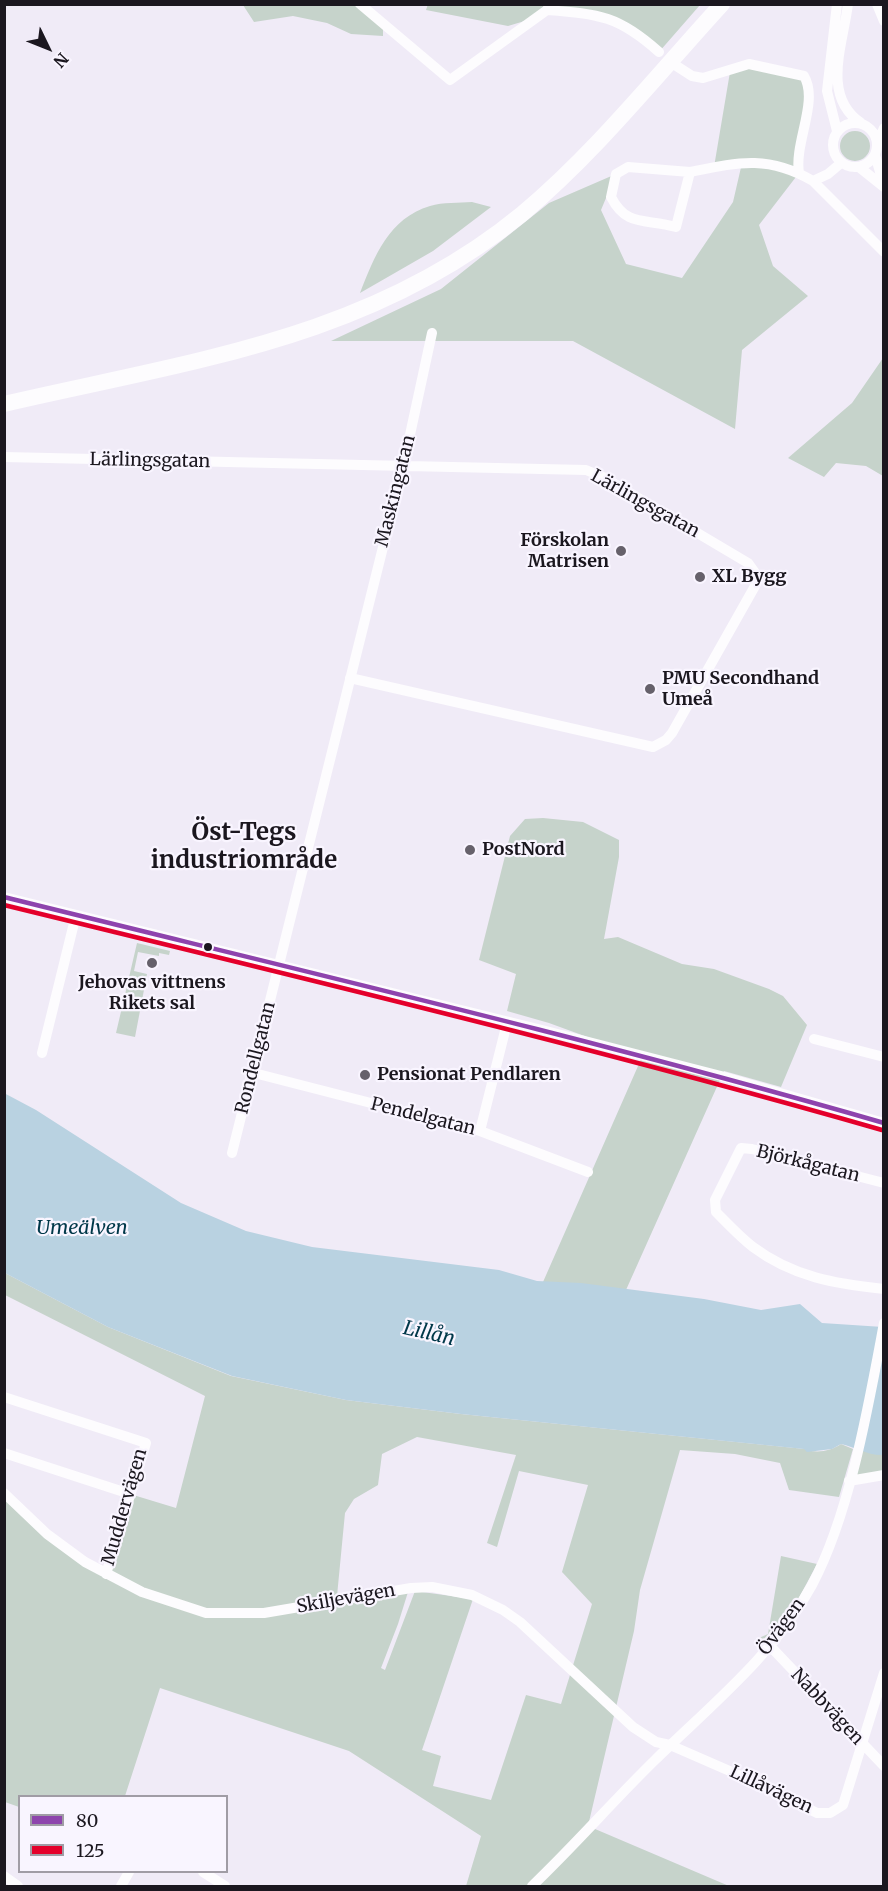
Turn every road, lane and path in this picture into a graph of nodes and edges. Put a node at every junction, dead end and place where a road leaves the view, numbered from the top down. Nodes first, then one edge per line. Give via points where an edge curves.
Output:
1 (360, 4) edge
2 (709, 4) edge
3 (723, 4) edge
4 (837, 4) edge
5 (848, 4) edge
6 (877, 4) edge
7 (549, 8) edge
8 (884, 21) edge
9 (659, 52) dead end
10 (675, 65) dead end
11 (861, 123) junction
12 (884, 128) edge
13 (837, 131) junction
14 (876, 150) junction
15 (841, 163) junction
16 (859, 167) junction
17 (690, 171) junction
18 (799, 173) junction
19 (813, 181) junction
20 (884, 186) edge
21 (884, 252) edge
22 (432, 333) dead end
23 (4, 394) edge
24 (4, 404) edge
25 (4, 457) edge
26 (403, 466) junction
27 (350, 678) junction
28 (4, 897) edge
29 (76, 915) junction
30 (279, 963) junction
31 (507, 1023) junction
32 (814, 1039) dead end
33 (42, 1053) dead end
34 (884, 1057) edge
35 (254, 1073) junction
36 (884, 1123) edge
37 (480, 1131) junction
38 (232, 1153) dead end
39 (588, 1172) dead end
40 (884, 1183) edge
41 (884, 1289) edge
42 (883, 1325) edge
43 (4, 1396) edge
44 (4, 1453) edge
45 (851, 1475) junction
46 (884, 1475) edge
47 (4, 1493) edge
48 (130, 1494) junction
49 (106, 1574) junction
50 (771, 1647) junction
51 (884, 1673) edge
52 (863, 1744) junction
53 (670, 1745) junction
54 (884, 1766) edge
55 (128, 1873) edge
56 (204, 1873) edge
57 (4, 1876) edge
58 (18, 1887) edge
59 (121, 1887) edge
60 (225, 1887) edge
61 (532, 1887) edge

1 - 7 street via 450,80
2 - 23 highway via 597,130 540,186 463,245 395,285 269,333
3 - 24 highway via 584,156 540,197 498,232 404,292 329,324 241,350
4 - 13 street via 827,90
5 - 11 street via 838,95 845,110
6 - 8 street
7 - 9 street via 601,15 644,38
10 - 18 street via 703,78 749,64 804,76 809,91 798,152
11 - 13 street via 848,123
11 - 14 street via 874,133
12 - 14 street
13 - 15 street via 832,144
14 - 16 street
14 - 20 street
15 - 16 street
15 - 19 street
16 - 20 street
17 - 17 street via 628,167 616,174 611,196 623,215 632,221 676,227
17 - 18 street via 771,162
18 - 19 street
19 - 21 street
22 - 26 street, Maskingatan
25 - 26 street, Lärlingsgatan
26 - 27 street, Maskingatan
26 - 27 street, Lärlingsgatan via 586,470 748,562 758,577 672,733 653,747
27 - 30 street, Maskingatan
28 - 29 street
29 - 30 street
29 - 33 street
30 - 31 street
30 - 35 street, Rondellgatan
31 - 36 street via 721,1076
31 - 37 street
32 - 34 street
35 - 37 street, Pendelgatan
35 - 38 street, Rondellgatan
37 - 39 street, Pendelgatan
40 - 41 street, Björkågatan via 741,1148 715,1206 716,1212 753,1247 790,1270 826,1282
42 - 45 street, Övägen
43 - 48 street, Muddervägen via 146,1443
44 - 48 street
45 - 46 street
45 - 50 street, Övägen via 821,1565 797,1611
47 - 49 street, Skiljevägen via 47,1534
48 - 49 street, Muddervägen
49 - 53 street, Skiljevägen via 142,1592 214,1613 264,1613 411,1587 432,1587 472,1596 520,1622 633,1727 656,1742
50 - 52 street, Nabbvägen
50 - 53 street, Övägen
51 - 52 street, Lillåvägen
52 - 53 street, Lillåvägen via 843,1805 830,1813 817,1813
52 - 54 street, Nabbvägen
53 - 61 street, Övägen
55 - 59 street
56 - 60 street
57 - 58 street

